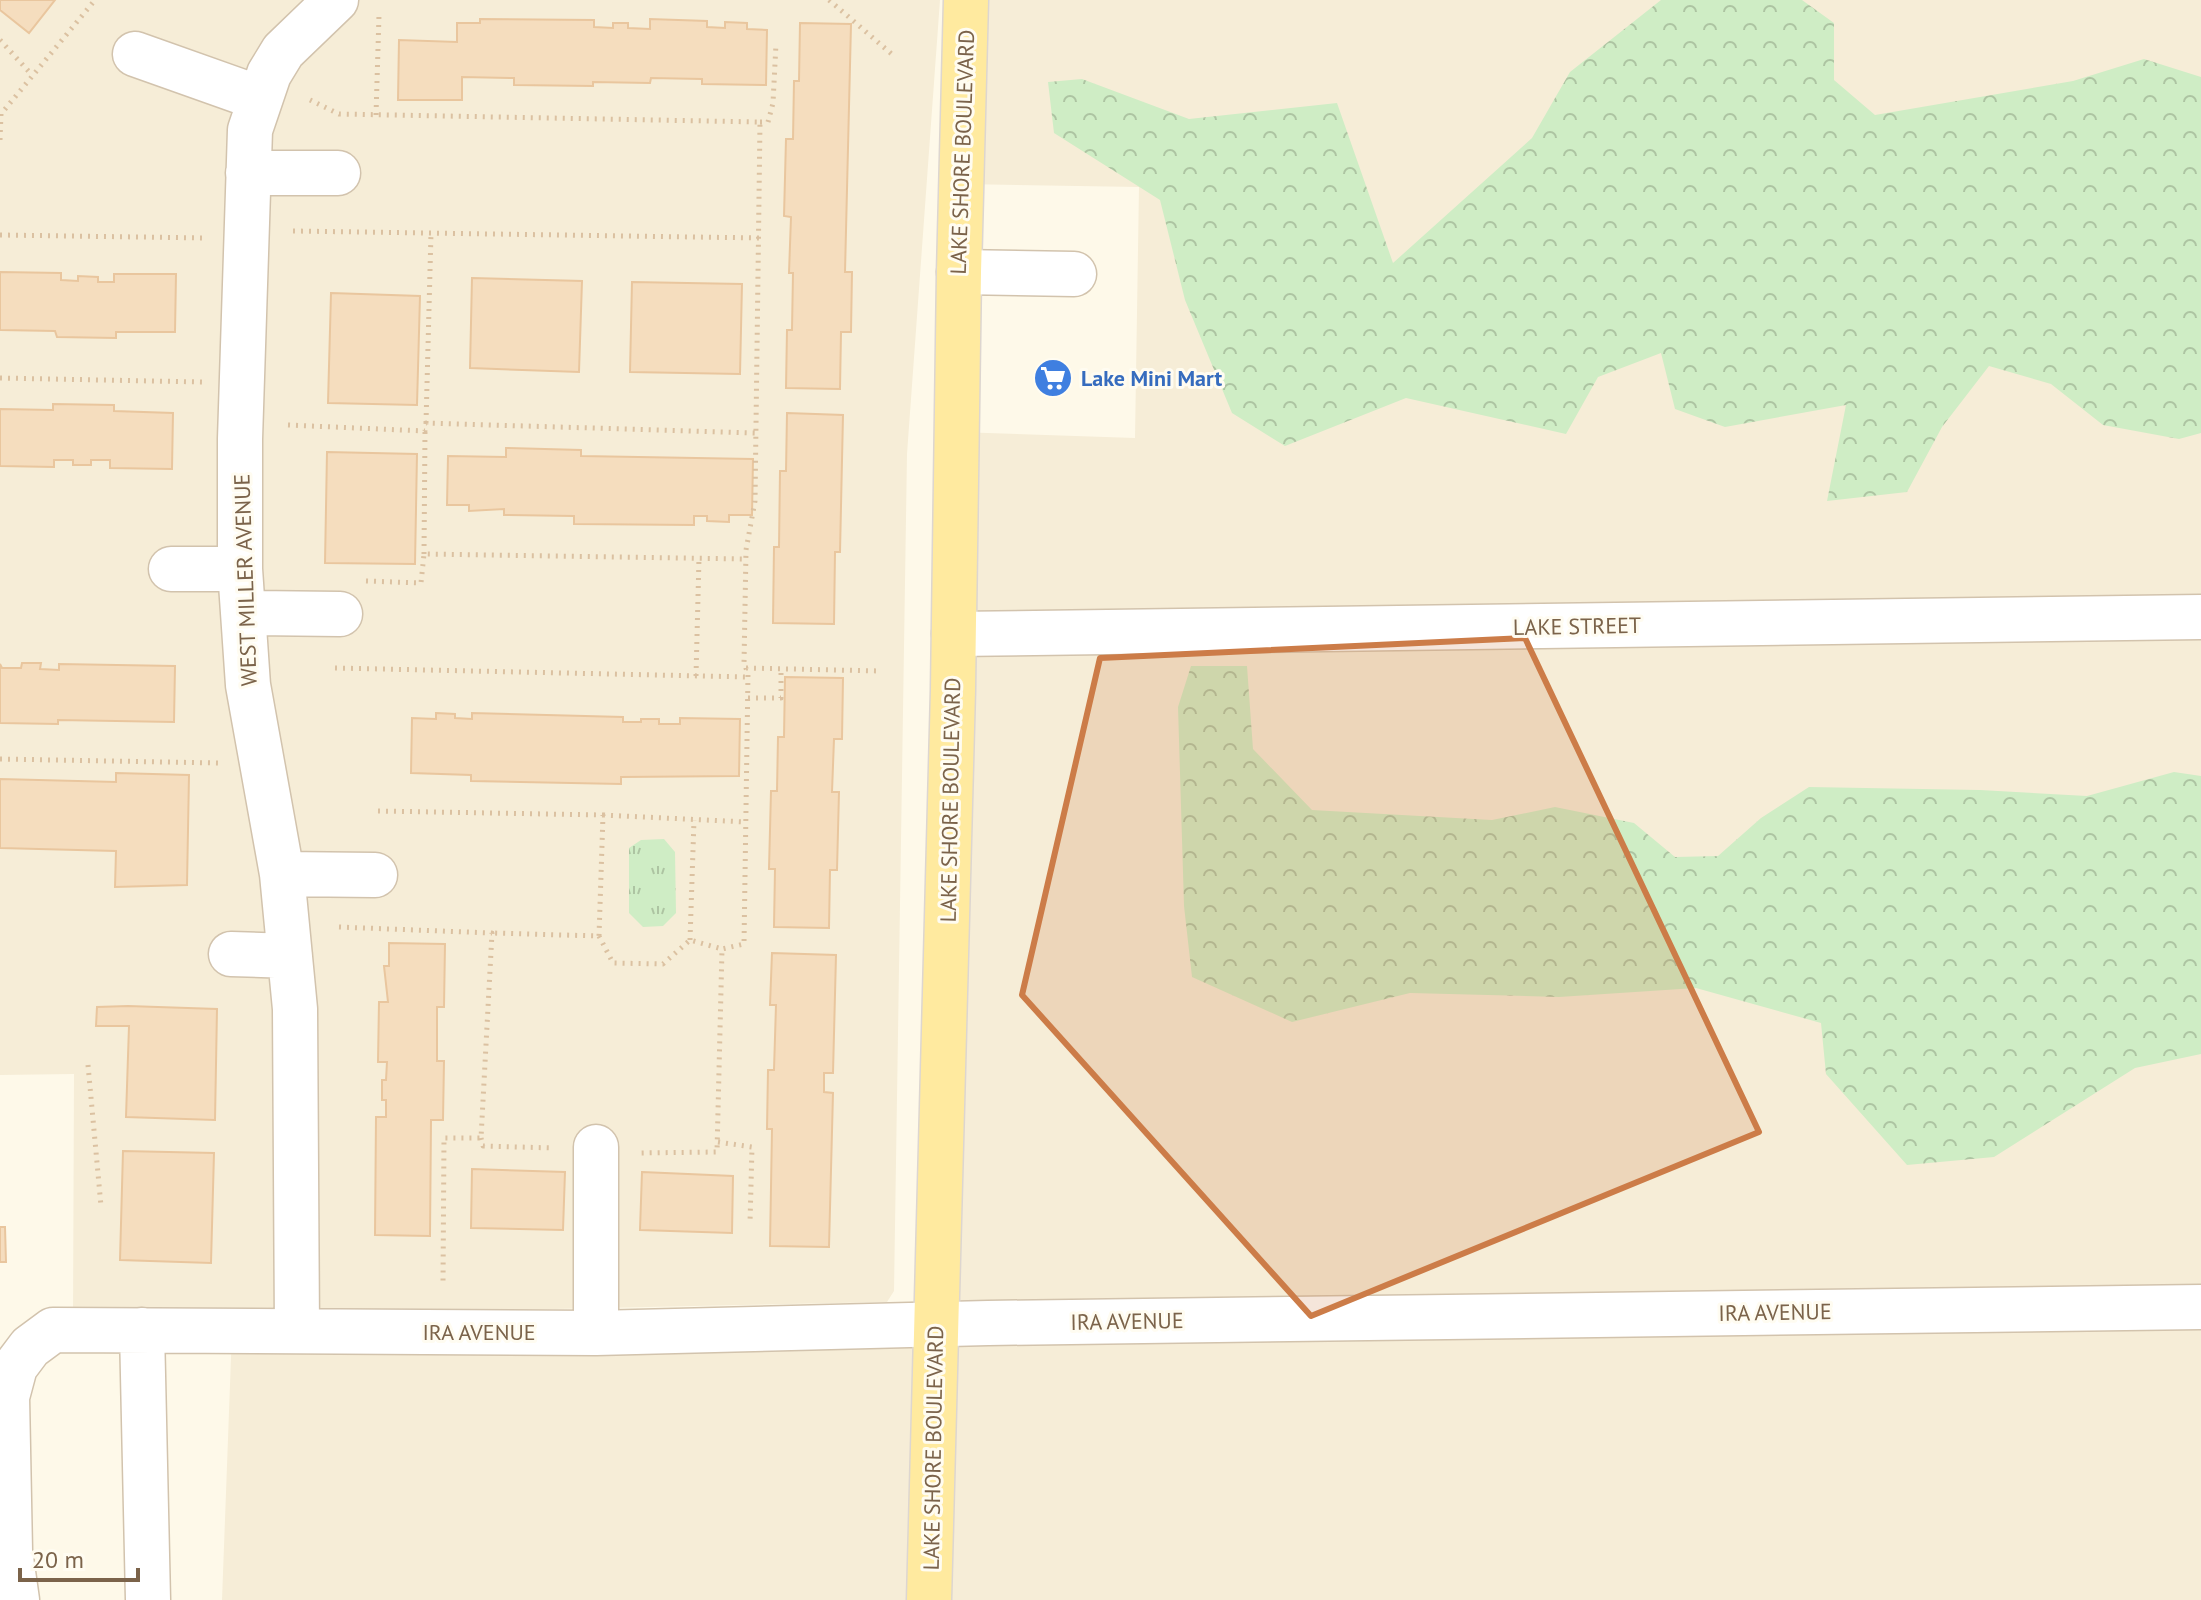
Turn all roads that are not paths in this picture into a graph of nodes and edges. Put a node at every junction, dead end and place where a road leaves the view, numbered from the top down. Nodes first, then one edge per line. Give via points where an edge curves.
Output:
1 (336, 0) edge
2 (966, 0) edge
3 (135, 54) dead end
4 (259, 98) junction
5 (248, 173) junction
6 (338, 173) dead end
7 (959, 272) junction
8 (1074, 274) dead end
9 (171, 569) dead end
10 (240, 569) junction
11 (350, 598) road end
12 (243, 613) junction
13 (2201, 617) edge
14 (954, 634) junction
15 (282, 874) junction
16 (375, 875) dead end
17 (231, 954) dead end
18 (290, 956) junction
19 (611, 1150) road end
20 (2201, 1307) edge
21 (935, 1326) junction
22 (142, 1330) junction
23 (297, 1331) junction
24 (596, 1333) junction
25 (17, 1600) edge
26 (148, 1600) edge
27 (929, 1600) edge

1 - 4 street, WEST MILLER AVENUE via 283,51
2 - 7 main road, LAKE SHORE BOULEVARD
3 - 4 street
4 - 5 street, WEST MILLER AVENUE via 250,130
5 - 6 street
5 - 10 street, WEST MILLER AVENUE
7 - 8 street
7 - 14 main road, LAKE SHORE BOULEVARD
9 - 10 street
10 - 12 street, WEST MILLER AVENUE
11 - 12 street
12 - 15 street, WEST MILLER AVENUE via 248,685
13 - 14 street, LAKE STREET
14 - 21 main road, LAKE SHORE BOULEVARD
15 - 16 street
15 - 18 street, WEST MILLER AVENUE
17 - 18 street
18 - 23 street, WEST MILLER AVENUE via 295,1009
19 - 24 street
20 - 21 street, IRA AVENUE
21 - 24 street, IRA AVENUE
21 - 27 main road, LAKE SHORE BOULEVARD
22 - 23 street, IRA AVENUE
22 - 25 street, IRA AVENUE via 53,1330 15,1367 7,1397 10,1551
22 - 26 street
23 - 24 street, IRA AVENUE

